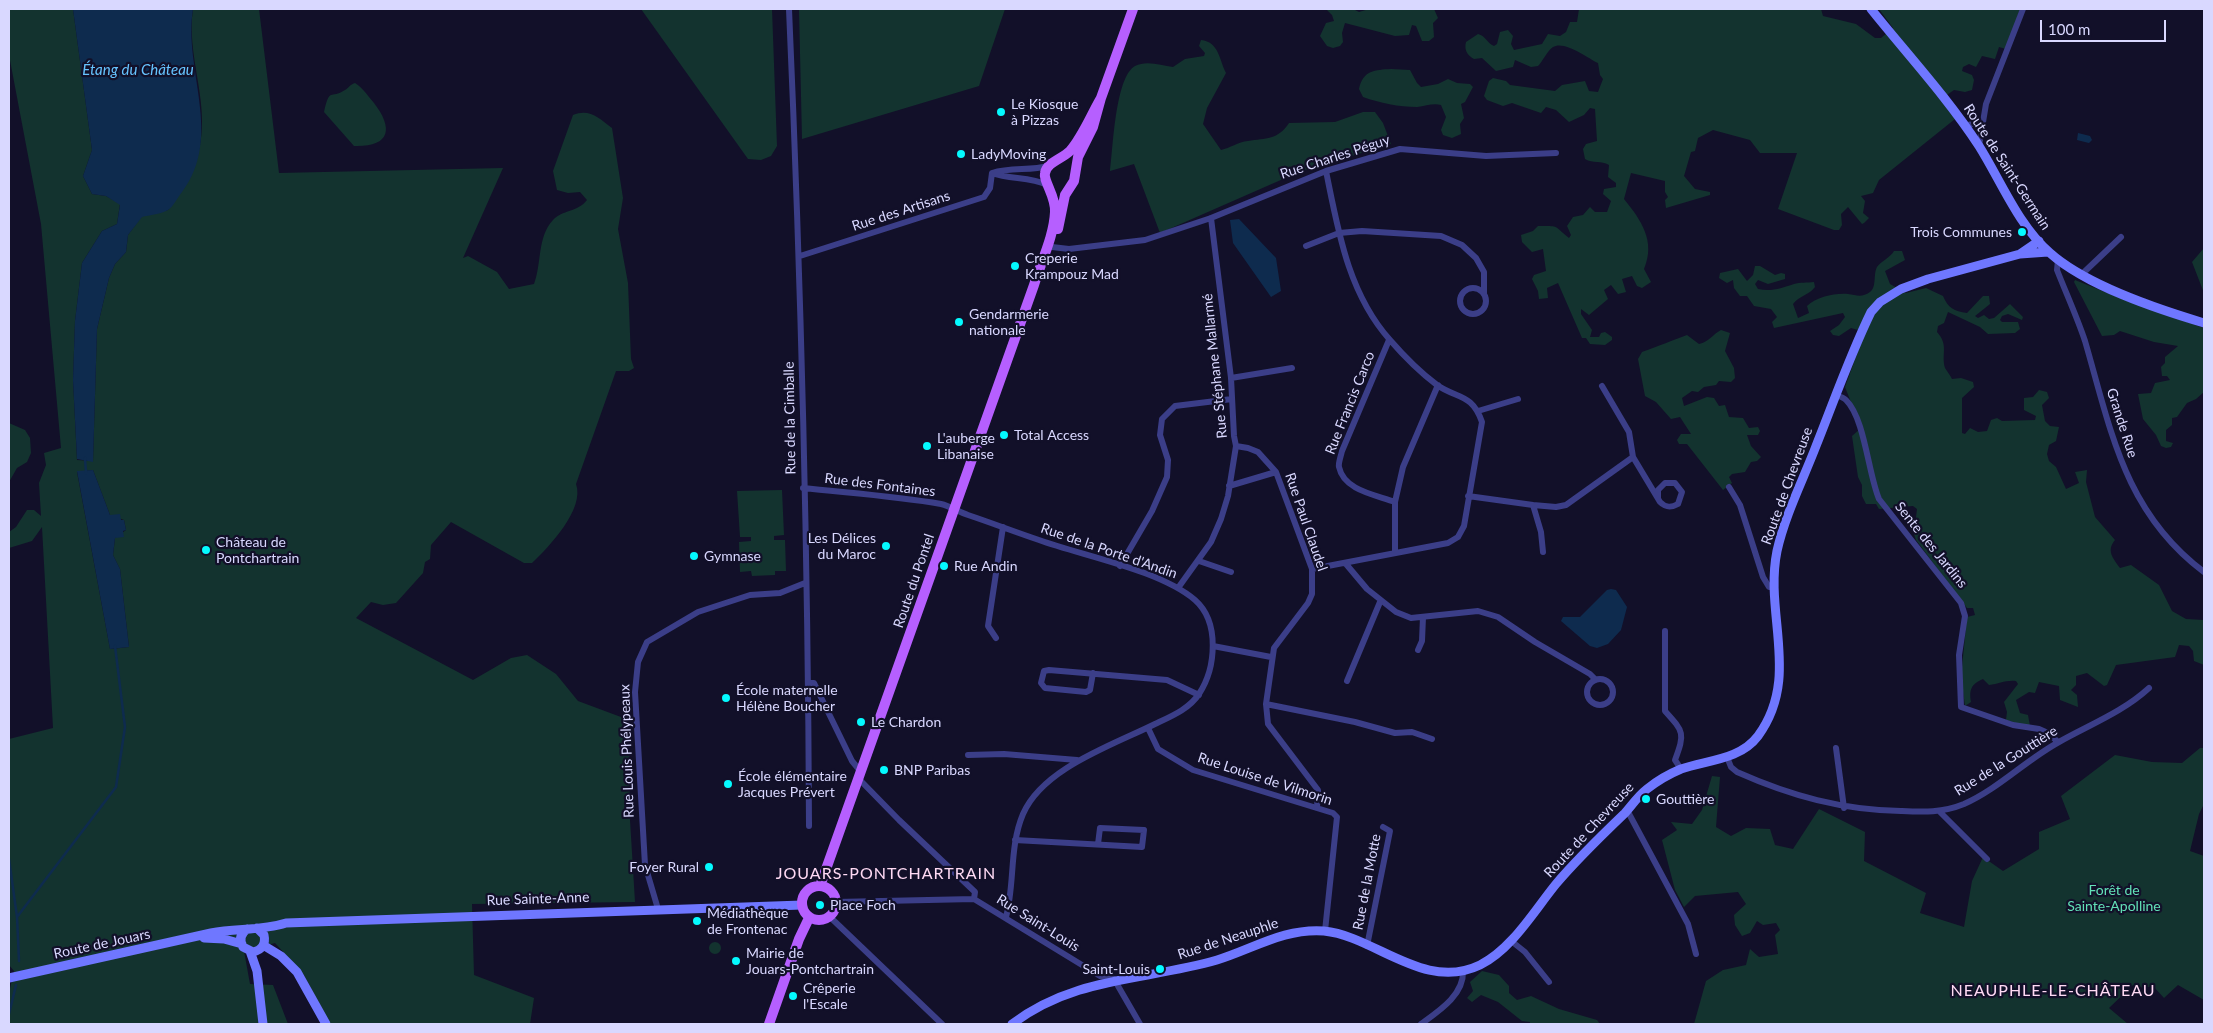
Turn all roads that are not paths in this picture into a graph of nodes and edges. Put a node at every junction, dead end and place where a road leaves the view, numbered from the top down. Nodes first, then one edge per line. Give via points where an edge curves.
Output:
1 (788, 9) edge
2 (1133, 9) edge
3 (1871, 9) edge
4 (2023, 9) edge
5 (1100, 98) junction
6 (1983, 122) junction
7 (1965, 126) junction
8 (1979, 146) junction
9 (1556, 153) dead end
10 (1053, 163) junction
11 (1326, 171) junction
12 (992, 173) junction
13 (1075, 176) junction
14 (1049, 187) junction
15 (1070, 187) junction
16 (1210, 218) junction
17 (1339, 233) junction
18 (2121, 237) dead end
19 (2039, 241) junction
20 (1306, 246) dead end
21 (1052, 247) junction
22 (2048, 252) junction
23 (2020, 254) junction
24 (800, 256) junction
25 (2058, 260) junction
26 (2082, 275) junction
27 (1034, 285) junction
28 (1484, 293) junction
29 (2204, 324) edge
30 (1389, 340) junction
31 (1292, 368) dead end
32 (1231, 378) junction
33 (1438, 385) junction
34 (1602, 386) dead end
35 (1836, 395) junction
36 (1232, 399) junction
37 (1518, 399) dead end
38 (1478, 411) junction
39 (1236, 446) junction
40 (1633, 458) junction
41 (1276, 472) junction
42 (1229, 486) junction
43 (1729, 487) dead end
44 (803, 488) junction
45 (1468, 496) junction
46 (1658, 498) dead end
47 (1395, 502) junction
48 (1533, 505) junction
49 (953, 509) junction
50 (1003, 527) junction
51 (1543, 552) dead end
52 (1395, 553) junction
53 (1199, 561) junction
54 (1346, 564) junction
55 (1120, 566) junction
56 (1312, 569) junction
57 (1231, 572) dead end
58 (2204, 572) edge
59 (806, 583) junction
60 (1773, 587) junction
61 (1178, 588) junction
62 (1380, 602) junction
63 (1423, 617) junction
64 (1665, 631) dead end
65 (996, 638) dead end
66 (1213, 646) junction
67 (1418, 650) dead end
68 (1272, 657) junction
69 (1093, 673) junction
70 (1596, 680) junction
71 (1347, 681) dead end
72 (809, 683) junction
73 (2149, 688) dead end
74 (1199, 695) junction
75 (1266, 704) junction
76 (1148, 728) junction
77 (1432, 739) dead end
78 (2058, 742) junction
79 (1836, 748) dead end
80 (968, 755) dead end
81 (1727, 757) junction
82 (1076, 760) junction
83 (1681, 770) junction
84 (860, 775) junction
85 (1317, 808) junction
86 (1844, 808) junction
87 (1627, 810) junction
88 (1940, 812) junction
89 (809, 826) dead end
90 (1383, 827) dead end
91 (1016, 840) junction
92 (1098, 844) junction
93 (1987, 860) dead end
94 (820, 886) junction
95 (974, 899) junction
96 (836, 902) junction
97 (802, 905) junction
98 (658, 909) junction
99 (830, 917) junction
100 (1006, 917) junction
101 (809, 918) junction
102 (276, 927) junction
103 (257, 928) junction
104 (247, 929) junction
105 (1325, 931) junction
106 (201, 937) junction
107 (1510, 940) junction
108 (242, 944) junction
109 (263, 945) junction
110 (1367, 946) junction
111 (250, 951) junction
112 (1696, 954) dead end
113 (257, 971) junction
114 (1460, 971) junction
115 (9, 978) edge
116 (1114, 979) junction
117 (1550, 982) dead end
118 (263, 1024) edge
119 (326, 1024) edge
120 (769, 1024) edge
121 (942, 1024) edge
122 (1012, 1024) edge
123 (1140, 1024) edge
124 (1421, 1024) edge

1 - 24 street, Rue de la Cimballe
2 - 5 main road, Route du Pontel
3 - 7 street, Route de Saint-Germain
4 - 6 street via 1986,104
5 - 10 main road, Route du Pontel via 1074,145
5 - 13 main road, Route du Pontel via 1093,127 1078,157
6 - 7 street
6 - 8 street
7 - 8 street, Route de Saint-Germain
8 - 19 street, Route de Saint-Germain
9 - 11 street, Rue Charles Péguy via 1486,156 1400,149
10 - 12 street via 1036,169 1006,168
10 - 13 main road via 1065,162 1071,166
10 - 14 main road, Route du Pontel via 1044,176
11 - 16 street, Rue Charles Péguy
11 - 17 street
12 - 14 street via 1005,178 1038,181
12 - 24 street, Rue des Artisans via 990,188 984,197
13 - 15 main road, Route du Pontel
14 - 15 main road via 1062,191
14 - 27 main road, Route du Pontel via 1055,203 1054,218
15 - 21 main road, Route du Pontel
16 - 21 street, Rue Charles Péguy via 1145,240 1070,249
16 - 32 street, Rue Stéphane Mallarmé
17 - 20 street
17 - 28 street via 1362,231 1441,236 1462,245 1476,258 1484,272
17 - 30 street via 1350,273
18 - 26 street
19 - 22 street, Route de Saint-Germain
19 - 23 street, Route de Chevreuse
21 - 27 main road, Route du Pontel
22 - 23 street
22 - 25 street, Route de Saint-Germain
23 - 35 street, Route de Chevreuse via 1928,278 1880,302 1871,312
24 - 44 street, Rue de la Cimballe
25 - 26 street, Route de Saint-Germain
25 - 58 street, Grande Rue via 2056,270 2084,338 2110,433 2130,484 2147,512 2180,552
26 - 29 street, Route de Saint-Germain
27 - 49 main road, Route du Pontel
28 - 28 street via 1472,288 1464,291 1460,303 1463,310 1471,314 1480,312 1485,306
30 - 33 street
30 - 47 street, Rue Francis Carco via 1342,451 1339,466 1352,486
31 - 32 street
32 - 36 street, Rue Stéphane Mallarmé
33 - 38 street via 1468,399
33 - 47 street via 1403,467
34 - 40 street via 1629,432
35 - 60 street, Route de Chevreuse via 1780,540
35 - 78 street, Sente des Jardins via 1846,400 1858,422 1879,499 1962,604 1965,616 1959,655 1961,707 2013,725 2039,729
36 - 39 street, Rue Stéphane Mallarmé
36 - 55 street via 1175,406 1162,419 1160,435 1168,460 1167,477 1152,511
37 - 38 street
38 - 45 street via 1482,422
39 - 41 street, Rue Paul Claudel via 1258,452
39 - 42 street, Rue Stéphane Mallarmé
40 - 46 street
40 - 48 street via 1566,505
41 - 42 street
41 - 56 street, Rue Paul Claudel
42 - 53 street, Rue Stéphane Mallarmé via 1221,519
43 - 60 street via 1740,505 1763,576 1769,587
44 - 49 street, Rue des Fontaines
44 - 59 street, Rue de la Cimballe
45 - 48 street
45 - 52 street via 1464,526 1458,537 1448,543
47 - 52 street
48 - 51 street
49 - 50 street, Rue de la Porte d'Andin
49 - 84 main road, Route du Pontel
50 - 55 street, Rue de la Porte d'Andin
50 - 65 street via 988,626
52 - 54 street
53 - 57 street
53 - 61 street, Rue Stéphane Mallarmé
54 - 56 street
54 - 62 street
55 - 61 street, Rue de la Porte d'Andin
56 - 68 street, Rue Paul Claudel via 1312,594 1308,603 1279,640
59 - 72 street, Rue de la Cimballe
59 - 98 street, Rue Louis Phélypeaux via 780,593 750,595 698,612 647,642 638,662 635,692 645,864
60 - 81 street, Route de Chevreuse via 1781,663 1778,691 1771,714 1758,736 1750,745
61 - 66 street, Rue de la Porte d'Andin via 1196,601 1204,612
62 - 63 street via 1410,618
62 - 71 street
63 - 67 street via 1422,641
63 - 70 street via 1478,611 1498,617
64 - 83 street via 1665,710 1681,728 1683,738 1675,760
66 - 68 street
66 - 74 street, Rue de la Porte d'Andin via 1210,669
68 - 75 street, Rue Paul Claudel
69 - 69 street via 1049,670 1044,671 1041,683 1045,688 1086,692 1090,690
69 - 74 street via 1166,680
70 - 70 street via 1588,688 1588,696 1593,703 1605,704 1613,690 1608,682
72 - 84 street via 814,683
72 - 89 street, Rue de la Cimballe
73 - 78 street, Rue de la Gouttière via 2132,702
74 - 76 street, Rue de la Porte d'Andin via 1185,709
75 - 77 street via 1395,733 1412,732
75 - 85 street, Rue Paul Claudel via 1268,724 1318,790
76 - 82 street, Rue de la Porte d'Andin
76 - 85 street, Rue Louise de Vilmorin via 1158,749 1193,770
78 - 88 street, Rue de la Gouttière via 1965,803
79 - 86 street
80 - 82 street via 1004,754
81 - 83 street, Route de Chevreuse
81 - 86 street, Rue de la Gouttière via 1730,767 1746,776 1790,794
82 - 91 street, Rue de la Porte d'Andin via 1038,792 1023,813
83 - 87 street, Route de Chevreuse via 1647,788
84 - 94 main road, Route du Pontel
84 - 95 street, Rue Saint-Louis via 899,820 975,892
85 - 105 street, Rue Louise de Vilmorin via 1332,813 1338,823
86 - 88 street, Rue de la Gouttière
87 - 107 street, Route de Chevreuse via 1559,881
87 - 112 street via 1688,924
88 - 93 street
90 - 110 street, Rue de la Motte via 1390,831
91 - 92 street
91 - 100 street, Rue de la Porte d'Andin
92 - 92 street via 1142,847 1144,830 1100,828
94 - 96 main road via 833,893
94 - 97 main road via 806,891
95 - 96 street
95 - 100 street, Rue Saint-Louis
96 - 99 main road
97 - 98 street, Rue Sainte-Anne
97 - 101 main road
98 - 102 street, Rue Sainte-Anne via 305,922
99 - 101 main road via 820,921
99 - 121 street
100 - 116 street, Rue Saint-Louis via 1100,976
101 - 120 main road
102 - 103 street, Rue Sainte-Anne
102 - 109 street
103 - 104 street
103 - 109 street via 262,932
104 - 106 street, Route de Jouars
104 - 108 street via 241,937
105 - 110 street, Rue de Neauphle
105 - 116 street, Rue de Neauphle via 1287,934 1204,963
106 - 108 street, Route de Jouars
106 - 115 street, Route de Jouars
107 - 114 street, Route de Chevreuse via 1494,956
107 - 117 street via 1526,952
108 - 111 street
109 - 111 street
109 - 113 street
109 - 119 street via 298,972
110 - 114 street, Rue de Neauphle via 1428,969
111 - 113 street
113 - 118 street
114 - 124 street via 1461,984 1453,998
116 - 122 street, Rue de Neauphle via 1049,1000
116 - 123 street

